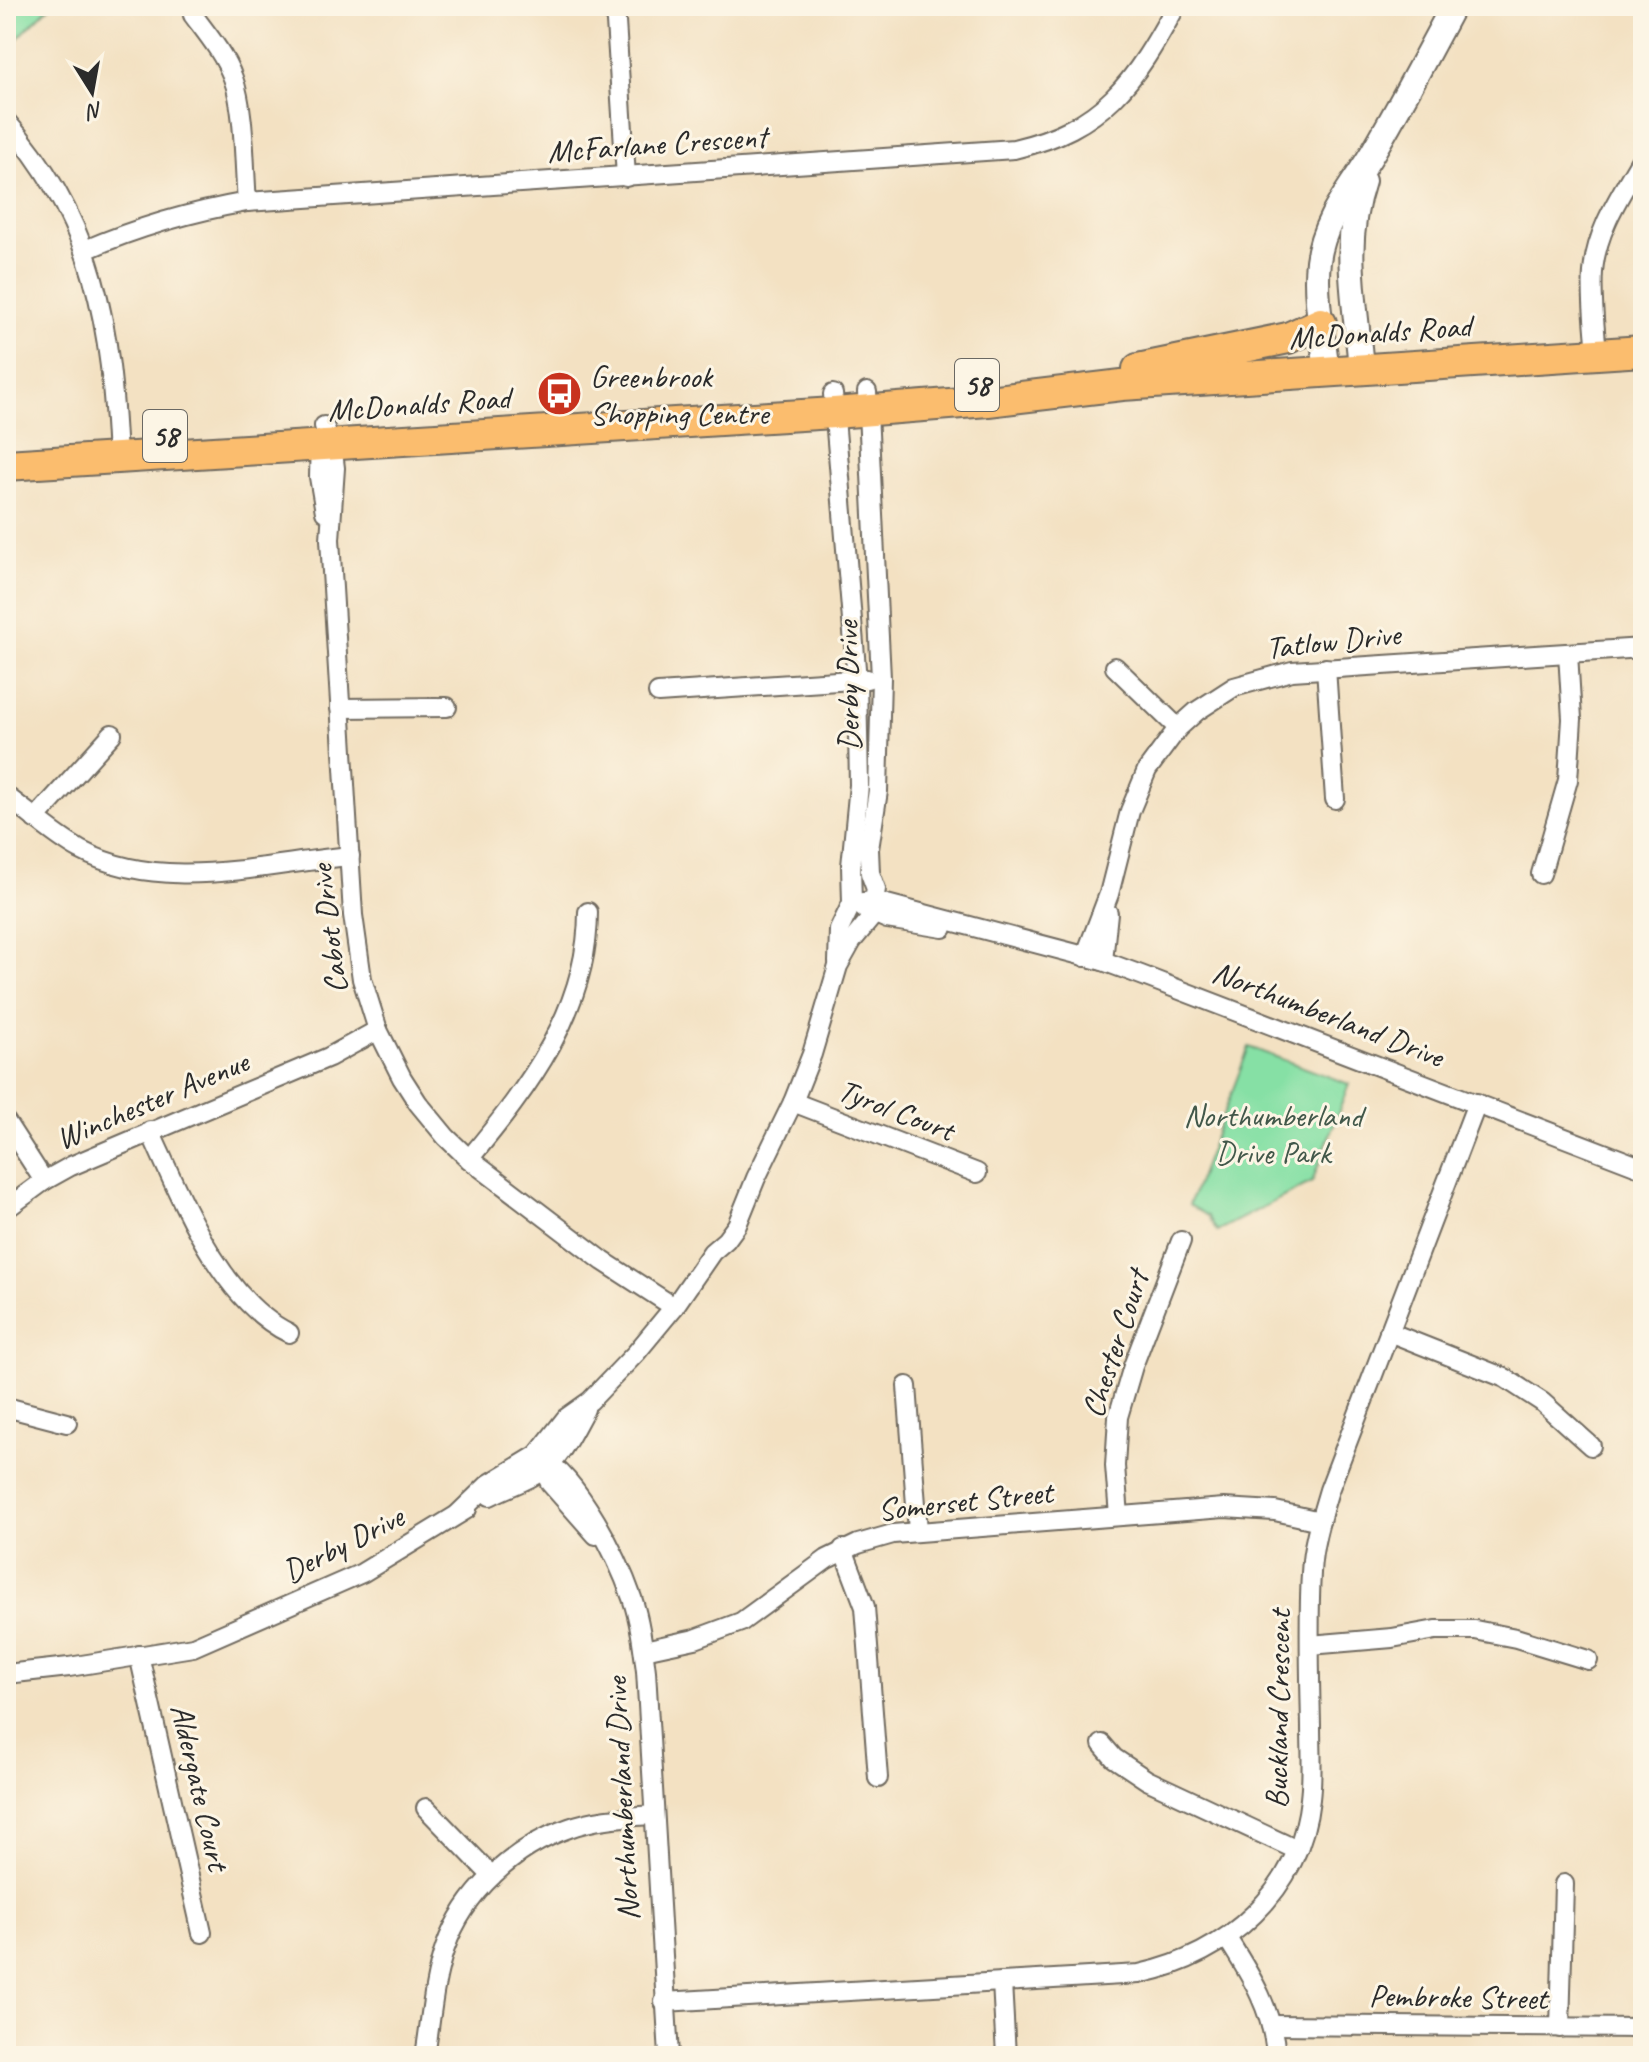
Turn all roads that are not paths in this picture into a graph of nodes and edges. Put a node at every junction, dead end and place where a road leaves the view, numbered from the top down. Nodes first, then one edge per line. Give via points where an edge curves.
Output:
1 (615, 6) edge
2 (1176, 6) edge
3 (1453, 6) edge
4 (193, 15) dead end
5 (6, 121) edge
6 (1371, 156) junction
7 (1640, 161) dead end
8 (626, 177) junction
9 (247, 202) junction
10 (85, 250) junction
11 (1321, 323) junction
12 (1643, 351) edge
13 (1597, 354) junction
14 (1361, 369) junction
15 (1327, 371) junction
16 (1062, 384) junction
17 (1122, 385) junction
18 (868, 401) junction
19 (833, 404) junction
20 (325, 439) junction
21 (6, 447) edge
22 (116, 448) junction
23 (6, 465) edge
24 (1643, 648) edge
25 (1568, 653) junction
26 (1115, 667) dead end
27 (1326, 668) junction
28 (881, 678) junction
29 (857, 680) junction
30 (658, 693) dead end
31 (447, 707) dead end
32 (340, 708) junction
33 (1178, 728) junction
34 (112, 734) dead end
35 (6, 796) edge
36 (1335, 799) dead end
37 (35, 819) junction
38 (350, 862) junction
39 (1541, 874) dead end
40 (852, 903) junction
41 (874, 907) junction
42 (588, 912) dead end
43 (1094, 959) junction
44 (838, 966) junction
45 (380, 1036) junction
46 (793, 1102) junction
47 (1477, 1103) junction
48 (6, 1122) edge
49 (150, 1131) junction
50 (469, 1159) junction
51 (1643, 1168) edge
52 (977, 1173) dead end
53 (44, 1181) junction
54 (6, 1209) edge
55 (1181, 1241) dead end
56 (670, 1312) junction
57 (1389, 1332) junction
58 (289, 1333) dead end
59 (907, 1386) dead end
60 (6, 1407) edge
61 (67, 1423) dead end
62 (1591, 1446) dead end
63 (544, 1463) junction
64 (1119, 1516) junction
65 (1320, 1521) junction
66 (918, 1531) junction
67 (843, 1549) junction
68 (1310, 1645) junction
69 (644, 1650) junction
70 (139, 1655) junction
71 (1588, 1660) dead end
72 (6, 1674) edge
73 (1102, 1744) dead end
74 (878, 1778) dead end
75 (426, 1808) dead end
76 (653, 1815) junction
77 (1297, 1850) junction
78 (492, 1876) junction
79 (1564, 1884) dead end
80 (202, 1933) dead end
81 (1227, 1938) junction
82 (1002, 1982) junction
83 (664, 2002) junction
84 (1271, 2025) junction
85 (1560, 2028) junction
86 (1643, 2028) edge
87 (425, 2056) edge
88 (669, 2056) edge
89 (1006, 2056) edge
90 (1276, 2056) edge

1 - 8 street
2 - 8 street, McFarlane Crescent via 1119,94 1082,123 1036,144 991,153
3 - 6 street
4 - 9 street via 234,80
5 - 10 street via 52,182
6 - 11 street via 1324,234 1318,263
6 - 14 street via 1350,236
7 - 13 street via 1596,252
8 - 9 street, McFarlane Crescent
9 - 10 street, McFarlane Crescent via 173,217
10 - 22 street via 108,342
11 - 15 street
11 - 16 main road via 1288,338
12 - 13 main road, McDonalds Road / 58
13 - 14 main road, McDonalds Road / 58
14 - 15 main road, McDonalds Road / 58
15 - 17 main road, McDonalds Road / 58
16 - 17 main road, McDonalds Road / 58
16 - 18 main road, McDonalds Road / 58 via 1009,383
17 - 18 main road, McDonalds Road / 58 via 988,401
18 - 19 main road, McDonalds Road / 58
18 - 28 street, Derby Drive
19 - 20 main road, McDonalds Road / 58
19 - 29 street, Derby Drive
20 - 22 main road, McDonalds Road / 58
20 - 32 street, Cabot Drive via 335,468 330,539
21 - 22 main road, McDonalds Road / 58
22 - 23 main road, McDonalds Road / 58
24 - 25 street, Tatlow Drive
25 - 27 street, Tatlow Drive
25 - 39 street via 1568,780
26 - 33 street
27 - 33 street, Tatlow Drive via 1275,674 1234,687
27 - 36 street
28 - 29 street
28 - 41 street, Derby Drive via 878,791 869,849
29 - 30 street
29 - 40 street, Derby Drive via 859,785
31 - 32 street
32 - 38 street, Cabot Drive
33 - 43 street, Tatlow Drive via 1138,789
34 - 37 street
35 - 37 street
37 - 38 street via 82,851 131,869 185,873 308,869
38 - 45 street, Cabot Drive via 357,951
40 - 41 street, Northumberland Drive
40 - 44 street, Derby Drive via 839,930
41 - 43 street, Northumberland Drive via 932,915
41 - 44 street, Derby Drive
42 - 50 street via 584,963 565,1017 526,1087
43 - 47 street, Northumberland Drive
44 - 46 street, Derby Drive
45 - 49 street, Winchester Avenue
45 - 50 street, Cabot Drive via 418,1103
46 - 52 street, Tyrol Court
46 - 56 street, Derby Drive via 755,1180
47 - 51 street, Northumberland Drive
47 - 57 street, Buckland Crescent
48 - 53 street
49 - 53 street, Winchester Avenue
49 - 58 street via 195,1225 231,1282 261,1317
50 - 56 street, Cabot Drive
53 - 54 street, Winchester Avenue
55 - 64 street, Chester Court via 1118,1417
56 - 63 street, Derby Drive via 590,1401 566,1418
57 - 62 street via 1505,1378 1542,1402
57 - 65 street, Buckland Crescent
59 - 66 street
60 - 61 street
63 - 69 street, Northumberland Drive via 559,1495 607,1545 632,1599
63 - 70 street, Derby Drive via 362,1573 252,1621
64 - 65 street, Somerset Street via 1247,1508
64 - 66 street, Somerset Street
65 - 68 street, Buckland Crescent via 1311,1570
66 - 67 street, Somerset Street
67 - 69 street, Somerset Street via 741,1622
67 - 74 street via 865,1607
68 - 71 street via 1475,1630
68 - 77 street, Buckland Crescent via 1312,1776
69 - 76 street, Northumberland Drive
70 - 72 street, Derby Drive
70 - 80 street, Aldergate Court
73 - 77 street via 1147,1780
75 - 78 street
76 - 78 street via 568,1828 526,1849
76 - 83 street, Northumberland Drive
77 - 81 street, Buckland Crescent via 1277,1888
78 - 87 street via 446,1946
79 - 85 street
81 - 82 street, Buckland Crescent via 1185,1961 1139,1974
81 - 84 street via 1252,1976
82 - 83 street, Buckland Crescent
82 - 89 street
83 - 88 street, Northumberland Drive
84 - 85 street, Pembroke Street
84 - 90 street
85 - 86 street, Pembroke Street

